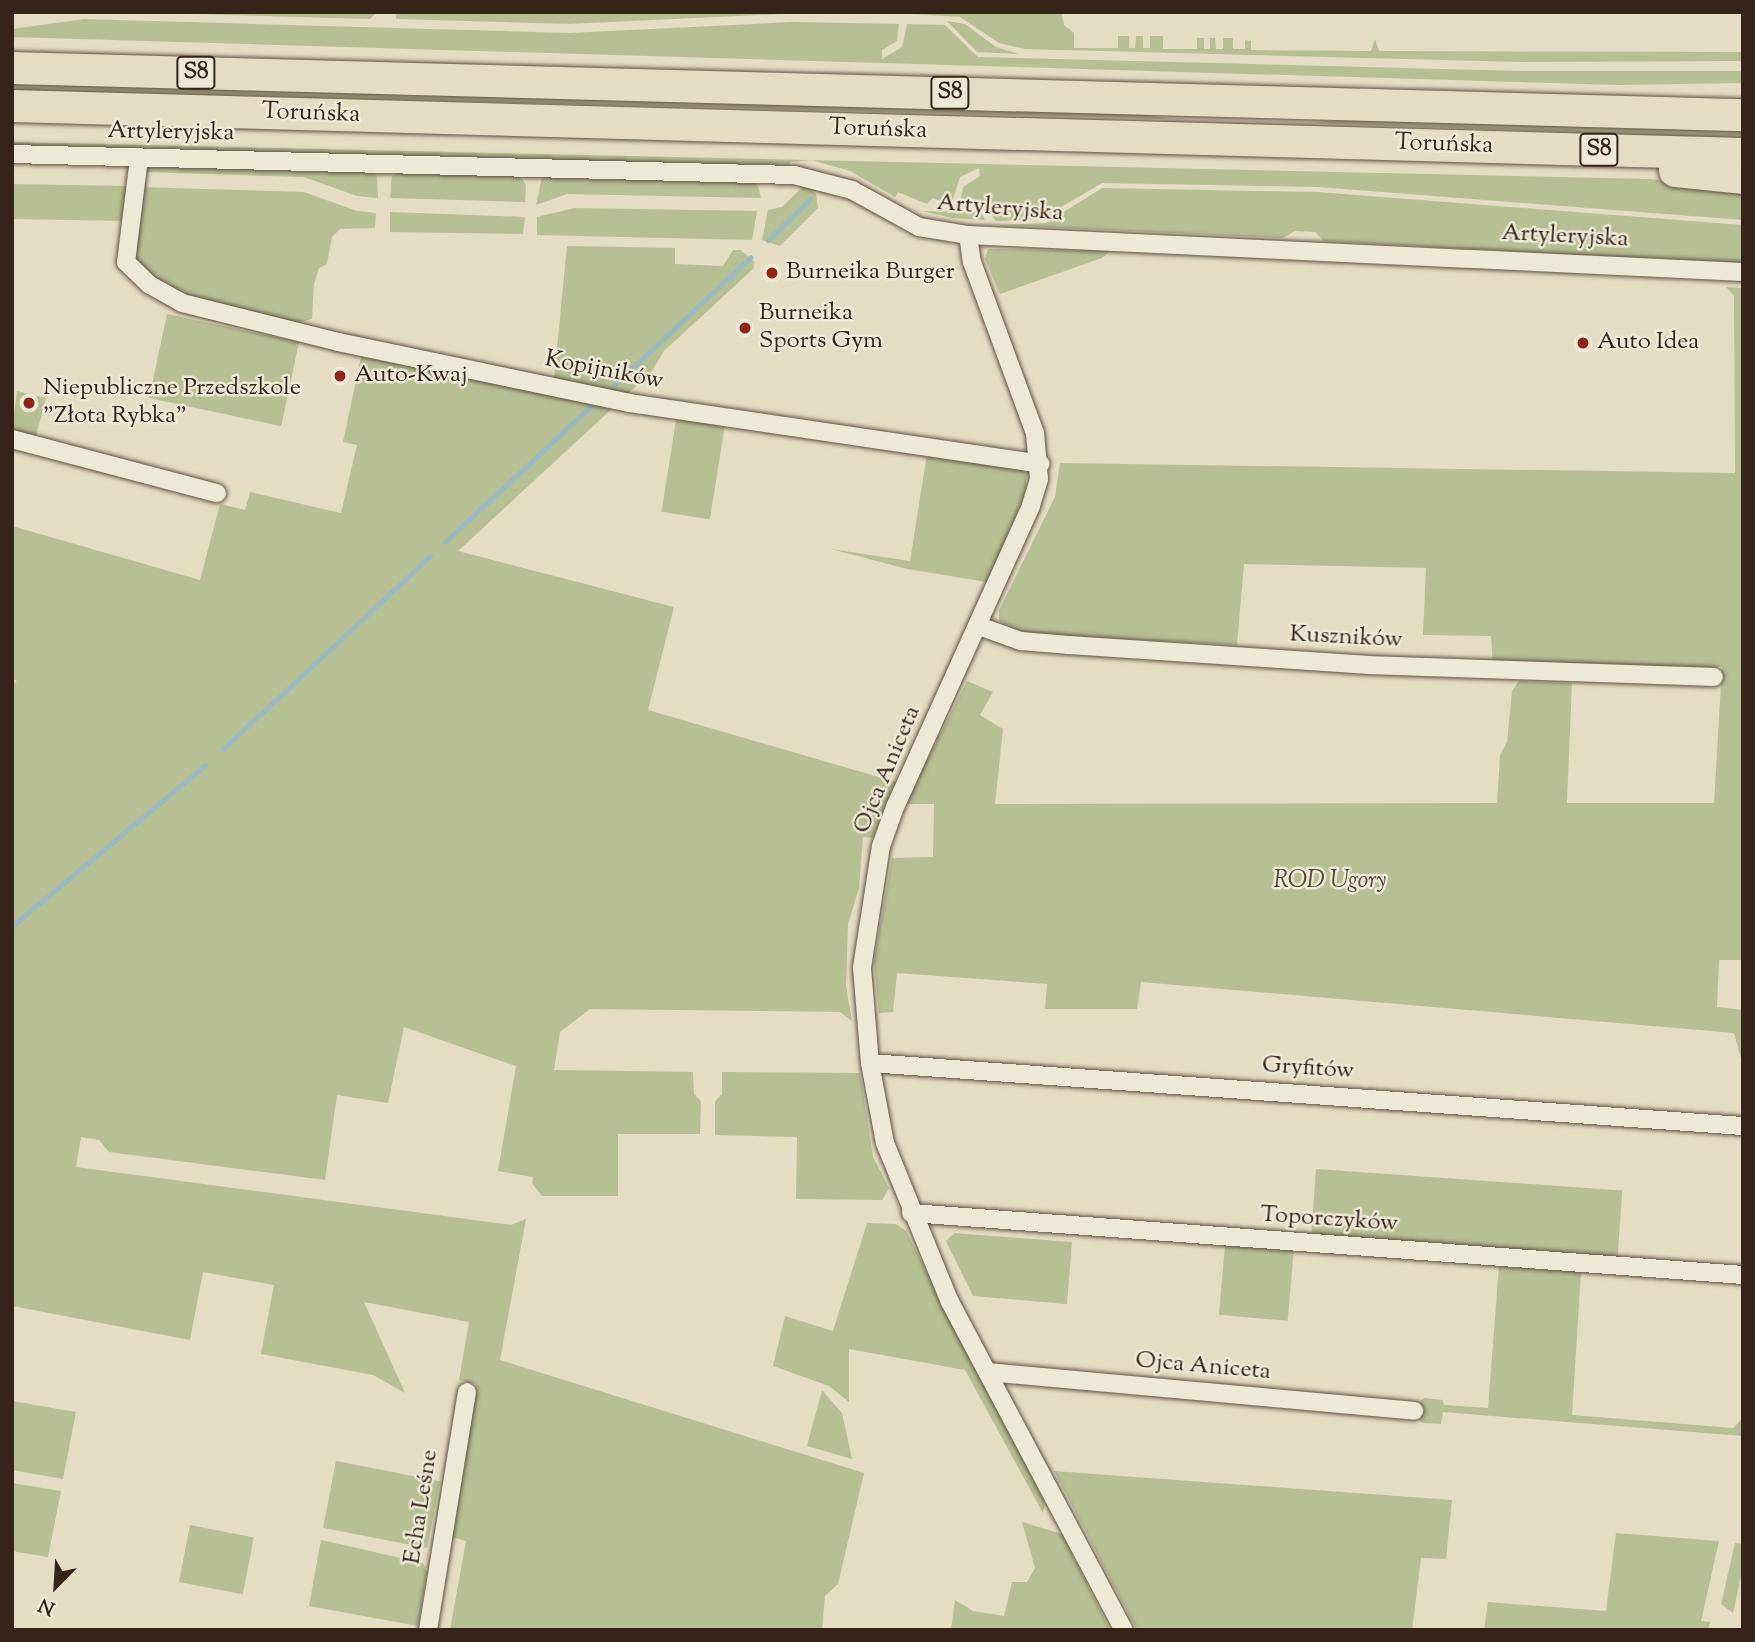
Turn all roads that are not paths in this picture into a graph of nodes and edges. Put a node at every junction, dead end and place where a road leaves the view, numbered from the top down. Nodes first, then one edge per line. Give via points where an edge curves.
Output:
1 (12, 68) edge
2 (1743, 94) edge
3 (12, 107) edge
4 (1519, 109) junction
5 (1743, 115) edge
6 (1454, 146) junction
7 (12, 154) edge
8 (1743, 154) edge
9 (139, 158) junction
10 (1743, 178) edge
11 (968, 235) junction
12 (1743, 272) edge
13 (12, 439) edge
14 (1040, 464) junction
15 (217, 493) dead end
16 (979, 626) junction
17 (1714, 677) dead end
18 (870, 1063) junction
19 (1743, 1125) edge
20 (911, 1213) junction
21 (1743, 1275) edge
22 (988, 1371) junction
23 (467, 1392) dead end
24 (1414, 1411) dead end
25 (428, 1630) edge
26 (1124, 1630) edge

1 - 4 highway, Toruńska / S8
2 - 4 highway
3 - 6 highway, Toruńska / S8
4 - 5 highway, Toruńska / S8
6 - 8 highway, Toruńska / S8
6 - 10 highway
7 - 9 street, Artyleryjska
9 - 11 street, Artyleryjska via 794,175 852,190 919,227
9 - 14 street, Kopijników via 126,262 165,296 243,321 629,403
11 - 12 street, Artyleryjska
11 - 14 street, Ojca Aniceta via 972,262 1032,425
13 - 15 street
14 - 16 street, Ojca Aniceta via 1034,500
16 - 17 street, Kuszników via 1021,641 1069,645 1369,665
16 - 18 street, Ojca Aniceta via 895,807 880,852 862,968
18 - 19 street, Gryfitów
18 - 20 street, Ojca Aniceta via 885,1143
20 - 21 street, Toporczyków
20 - 22 street, Ojca Aniceta
22 - 24 street, Ojca Aniceta
22 - 26 street, Ojca Aniceta
23 - 25 street, Echa Leśne

